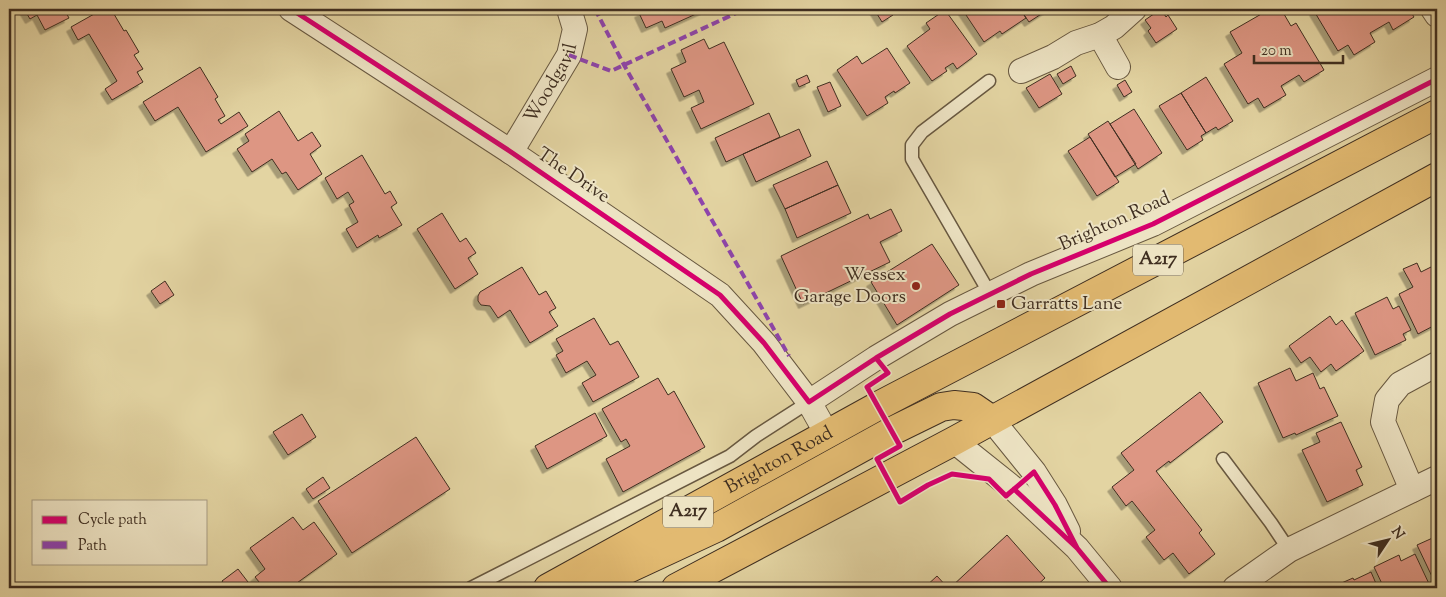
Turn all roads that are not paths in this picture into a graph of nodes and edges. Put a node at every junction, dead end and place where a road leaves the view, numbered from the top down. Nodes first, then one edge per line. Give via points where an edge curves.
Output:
1 (291, 9) edge
2 (569, 9) edge
3 (1134, 9) edge
4 (1433, 9) edge
5 (1437, 15) edge
6 (1100, 35) junction
7 (1118, 67) dead end
8 (1021, 71) dead end
9 (1437, 79) edge
10 (988, 81) dead end
11 (1437, 114) edge
12 (511, 152) junction
13 (1437, 177) edge
14 (990, 294) junction
15 (1437, 364) edge
16 (809, 402) junction
17 (992, 420) junction
18 (827, 434) junction
19 (954, 441) junction
20 (1224, 459) dead end
21 (1437, 478) edge
22 (1412, 490) junction
23 (1077, 548) junction
24 (1289, 550) junction
25 (472, 588) edge
26 (548, 588) edge
27 (587, 588) edge
28 (676, 588) edge
29 (1110, 588) edge
30 (1235, 588) edge

1 - 12 street, The Drive
2 - 12 street, Woodgavil via 574,29 569,55
3 - 6 street
4 - 5 street
6 - 7 street
6 - 8 street via 1076,43
9 - 14 street, Brighton Road via 1153,224
10 - 14 lane via 922,132 912,146 912,159
11 - 18 highway, Brighton Road / A217
12 - 16 street, The Drive via 720,295 764,343
13 - 17 highway
14 - 16 street, Brighton Road via 876,358
15 - 22 street via 1400,384 1387,400 1383,422
16 - 18 street, The Drive
16 - 25 lane via 730,456
17 - 19 highway
17 - 23 street via 1034,472
17 - 27 highway via 973,407 941,407 716,528
18 - 26 highway, Brighton Road / A217
19 - 23 street via 1014,489
19 - 28 highway
20 - 24 lane
21 - 22 street
22 - 24 street
23 - 29 street
24 - 30 street

